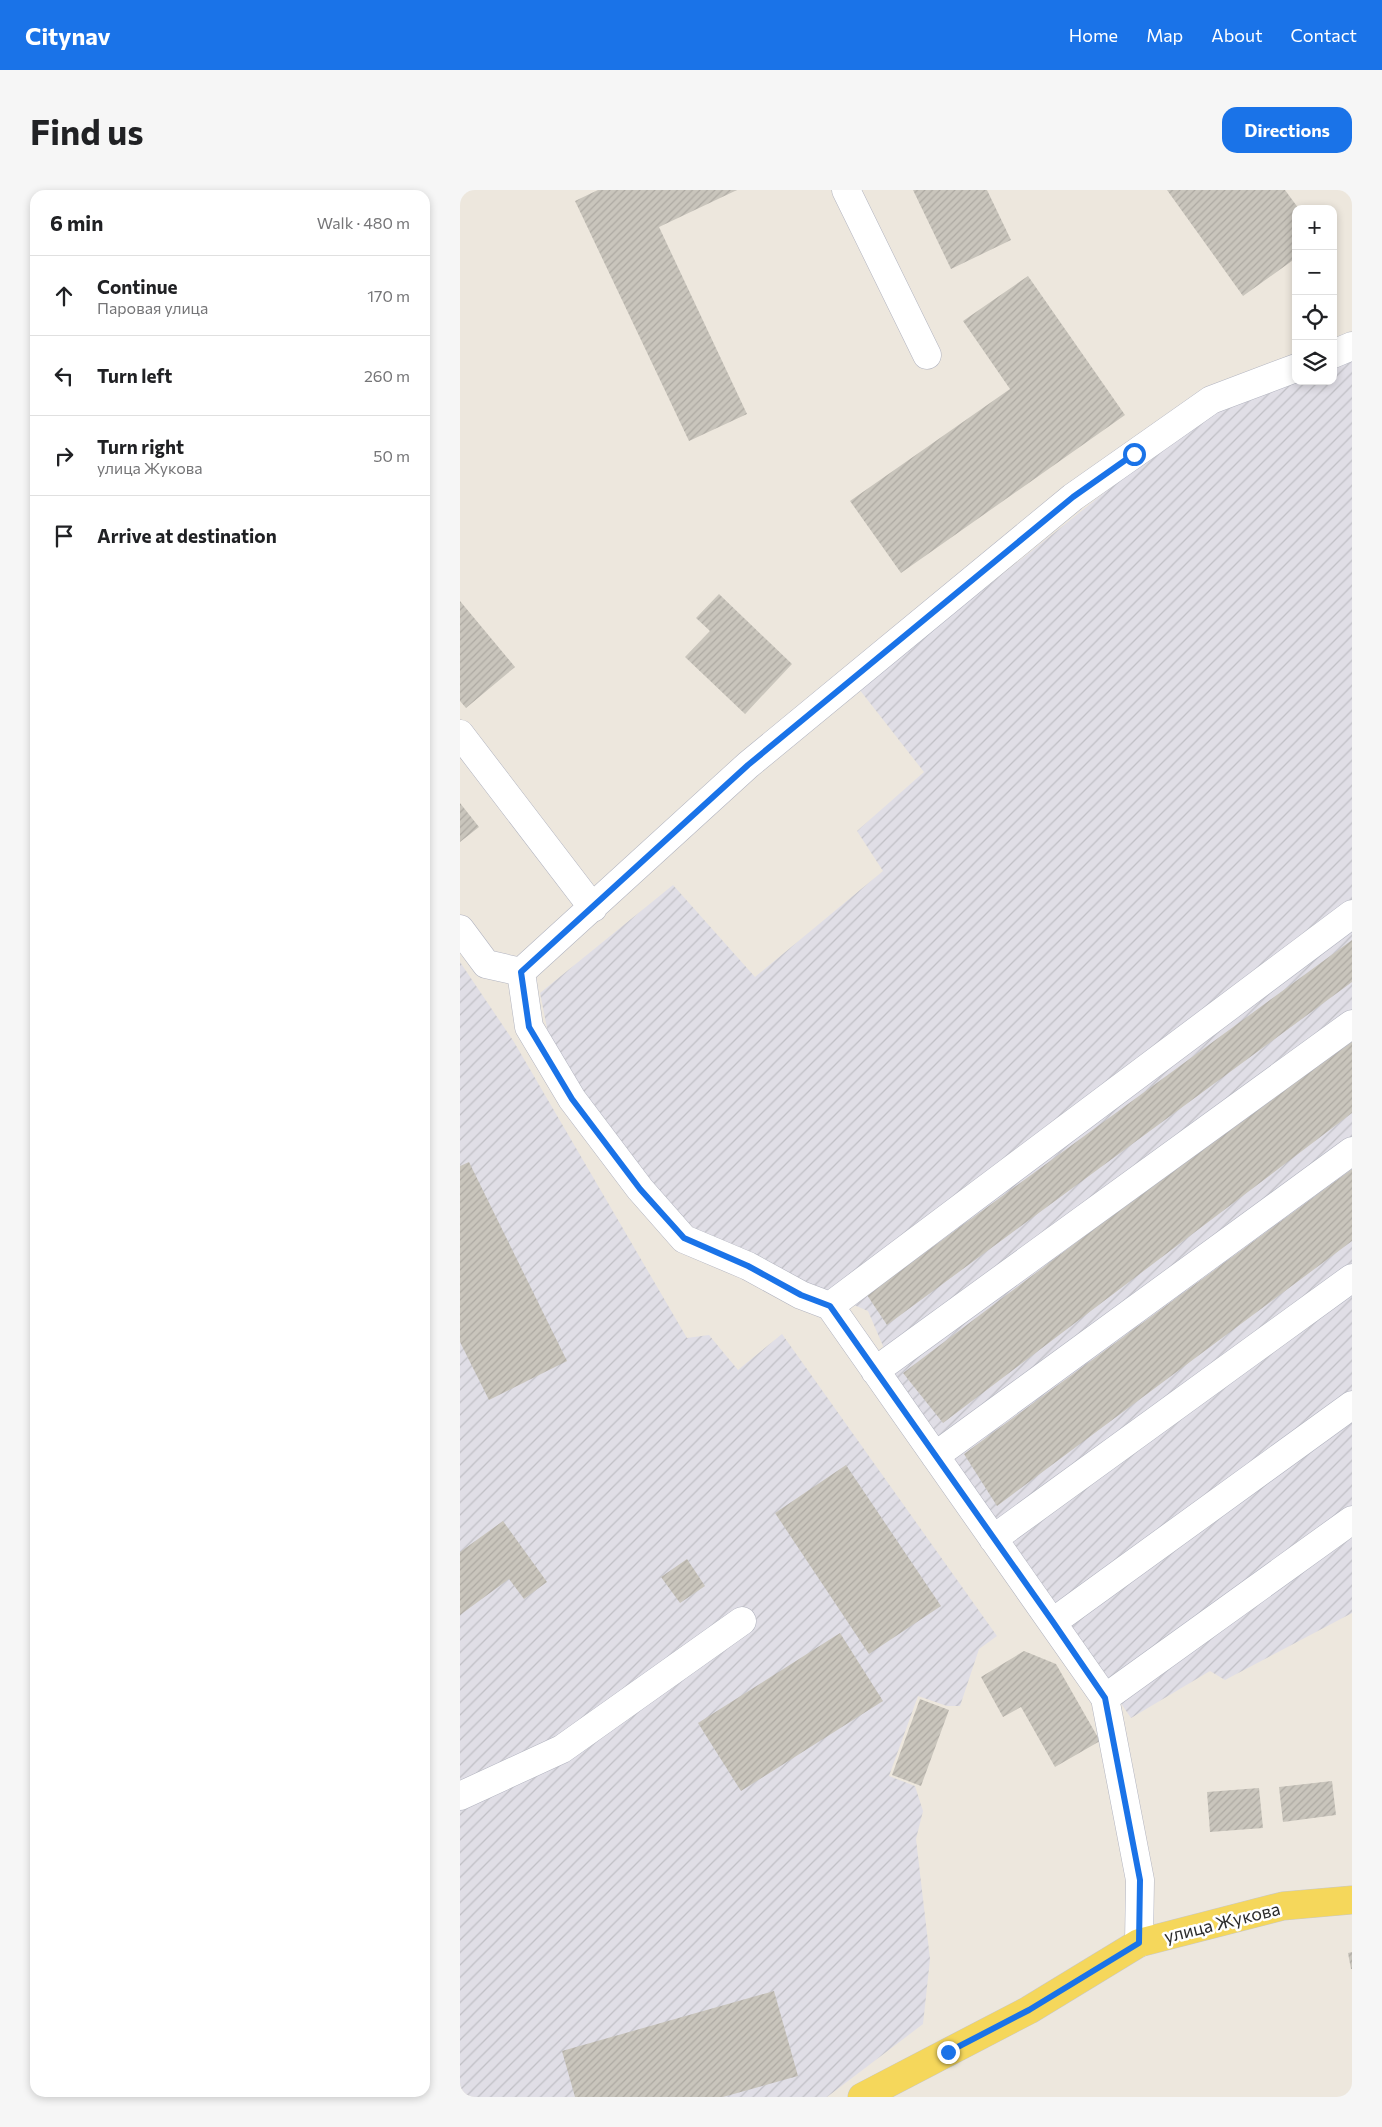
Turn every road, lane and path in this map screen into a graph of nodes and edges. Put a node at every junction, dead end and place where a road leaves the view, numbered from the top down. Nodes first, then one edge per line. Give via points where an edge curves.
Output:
1 (846, 190) edge
2 (1352, 346) edge
3 (1337, 352) edge
4 (927, 355) dead end
5 (1292, 370) edge
6 (460, 734) edge
7 (593, 908) junction
8 (1352, 914) edge
9 (460, 929) edge
10 (521, 972) junction
11 (1352, 1024) edge
12 (1352, 1151) edge
13 (1352, 1278) edge
14 (830, 1306) junction
15 (875, 1371) junction
16 (1352, 1405) edge
17 (935, 1456) junction
18 (1352, 1520) edge
19 (993, 1539) junction
20 (742, 1621) dead end
21 (1053, 1622) junction
22 (1105, 1698) junction
23 (460, 1796) edge
24 (1352, 1900) edge
25 (1139, 1943) junction
26 (862, 2097) edge

1 - 4 street
2 - 3 street
5 - 7 street via 1211,400 1073,497 748,765
6 - 7 street
7 - 10 street
8 - 14 street
9 - 10 street via 486,964
10 - 14 street via 529,1027 572,1099 640,1189 684,1238
11 - 15 street
12 - 17 street
13 - 19 street
14 - 15 street
15 - 17 street
16 - 21 street
17 - 19 street
18 - 22 street
19 - 21 street
20 - 23 street via 562,1749
21 - 22 street
22 - 25 street via 1140,1880
24 - 25 main road, улица Жукова via 1283,1906
25 - 26 main road, улица Жукова via 1029,2010

